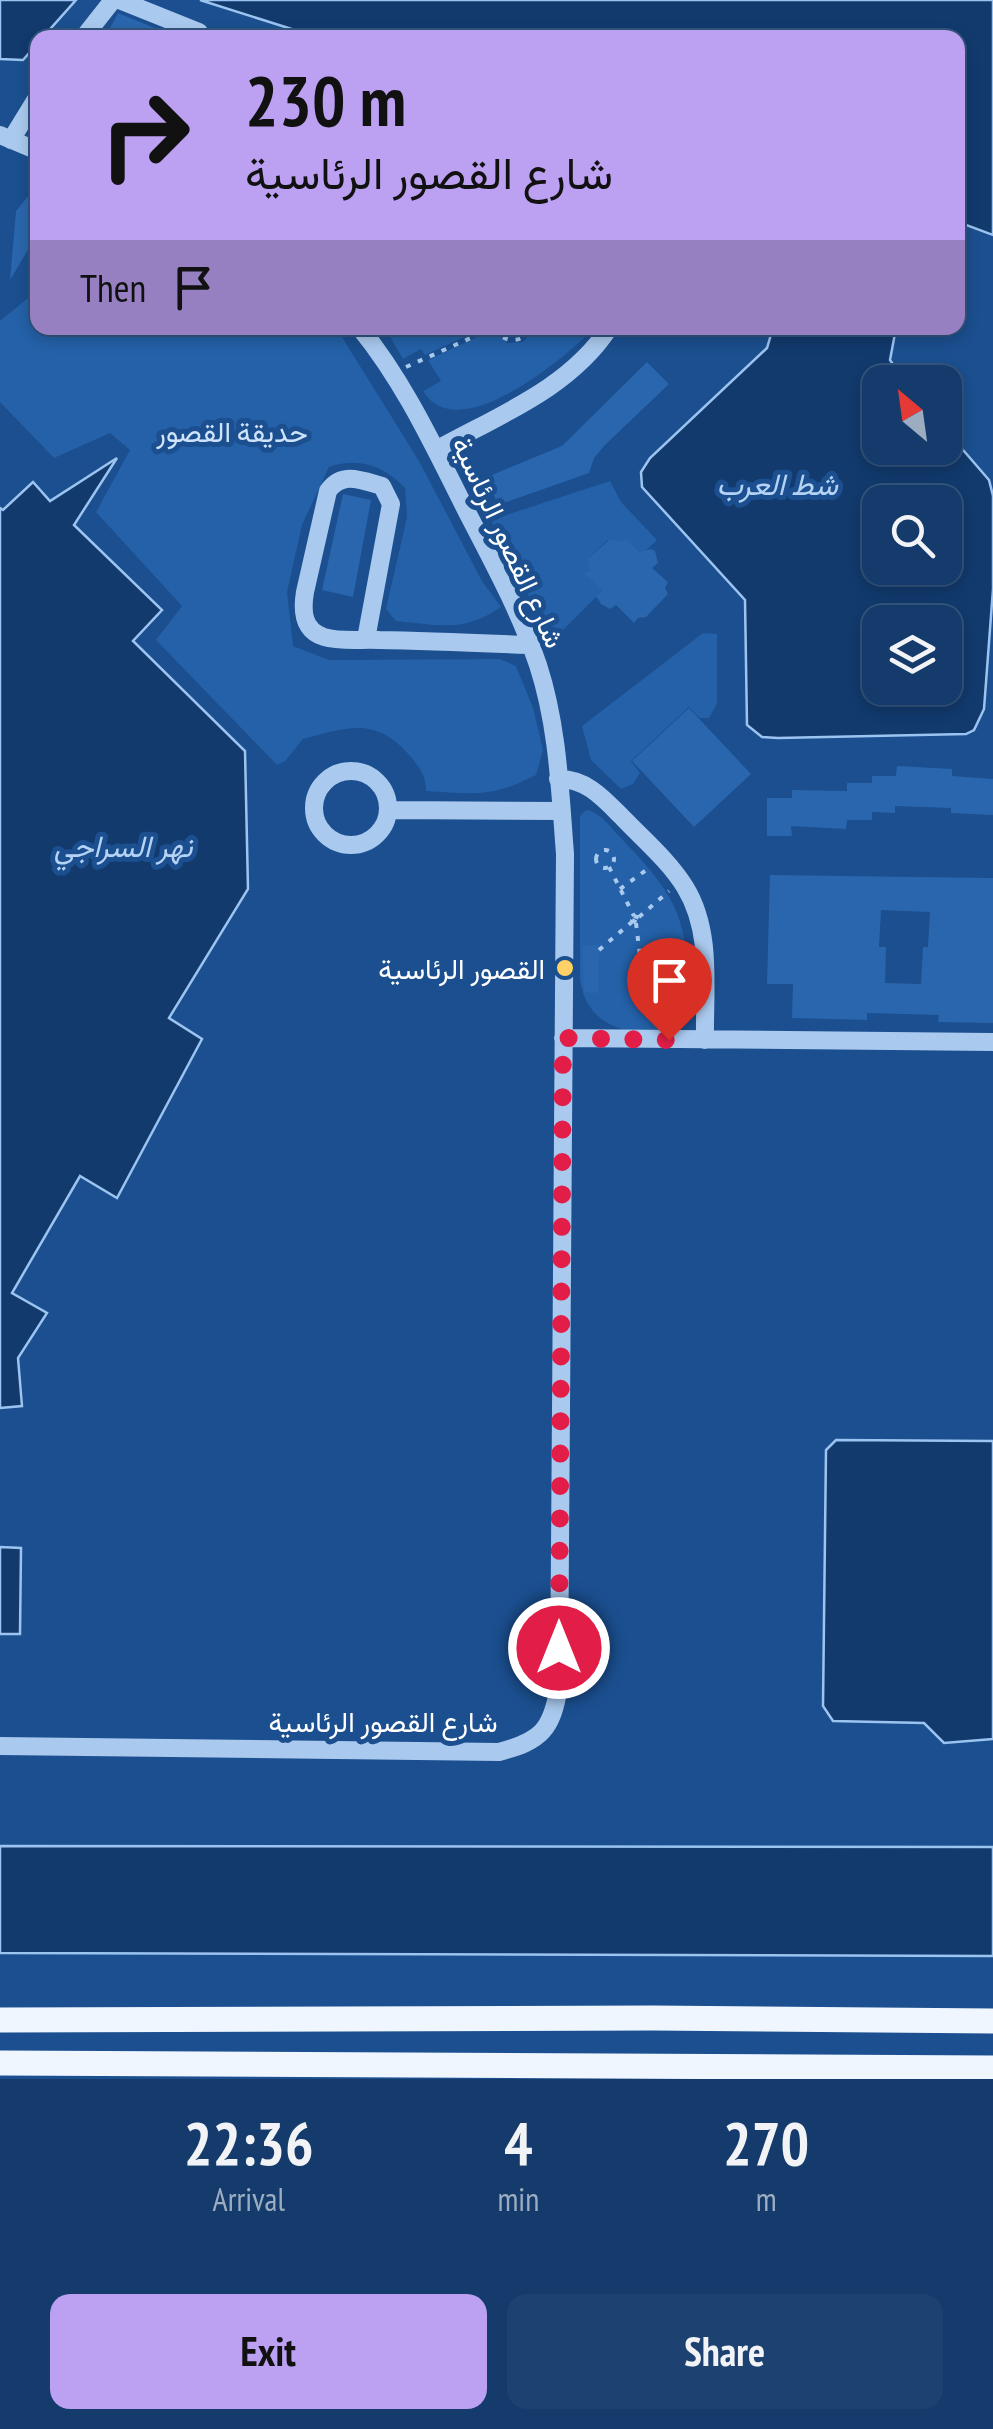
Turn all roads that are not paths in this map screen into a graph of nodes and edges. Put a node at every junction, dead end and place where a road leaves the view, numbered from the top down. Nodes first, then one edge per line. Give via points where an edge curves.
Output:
1 (116, 0) edge
2 (90, 30) edge
3 (194, 30) edge
4 (30, 106) edge
5 (6, 138) edge
6 (30, 148) edge
7 (365, 335) edge
8 (603, 335) edge
9 (436, 450) junction
10 (366, 639) junction
11 (530, 645) junction
12 (558, 778) junction
13 (388, 810) junction
14 (561, 811) junction
15 (563, 1038) junction
16 (705, 1040) junction
17 (993, 1042) edge
18 (0, 1746) edge
19 (0, 2020) edge
20 (993, 2022) edge
21 (0, 2063) edge
22 (993, 2068) edge

1 - 2 street
1 - 3 street
4 - 5 street
5 - 6 street
7 - 9 street, شارع القصور الرئاسية
8 - 9 street via 556,383
9 - 11 street, شارع القصور الرئاسية
10 - 10 street via 324,638 302,608 328,490 343,478 382,486 392,504
10 - 11 street
11 - 12 street, شارع القصور الرئاسية via 555,737
12 - 14 street, شارع القصور الرئاسية
12 - 16 street via 595,791 680,880 700,922
13 - 13 street via 382,787 350,771 319,788 313,812 333,842 358,846 379,833
13 - 14 street
14 - 15 street, شارع القصور الرئاسية
15 - 16 street
15 - 18 street, شارع القصور الرئاسية via 558,1686 543,1732 499,1752
16 - 17 street
19 - 20 main road
21 - 22 main road

